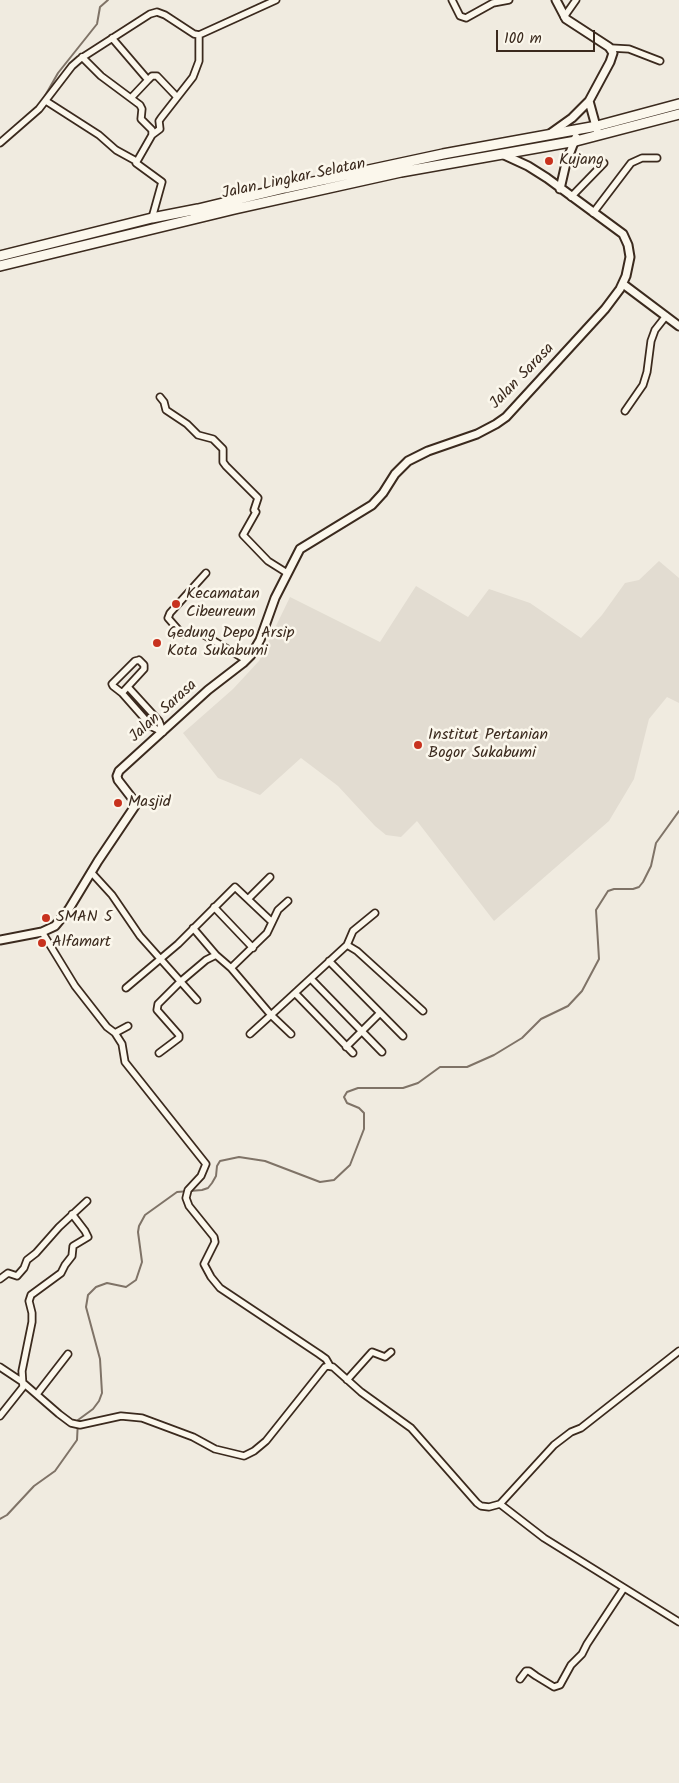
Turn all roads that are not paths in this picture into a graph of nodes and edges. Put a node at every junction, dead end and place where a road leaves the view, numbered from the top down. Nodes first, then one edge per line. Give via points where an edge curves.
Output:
1 (276, 0) edge
2 (452, 0) edge
3 (509, 0) edge
4 (556, 0) edge
5 (576, 0) edge
6 (564, 17) junction
7 (199, 35) junction
8 (112, 38) junction
9 (611, 48) junction
10 (82, 58) junction
11 (660, 61) dead end
12 (148, 80) junction
13 (177, 97) junction
14 (131, 98) junction
15 (46, 100) junction
16 (589, 101) junction
17 (679, 104) edge
18 (679, 114) edge
19 (597, 126) junction
20 (577, 130) junction
21 (548, 134) junction
22 (152, 135) junction
23 (598, 136) junction
24 (576, 140) junction
25 (0, 143) edge
26 (502, 154) junction
27 (657, 158) dead end
28 (136, 161) junction
29 (604, 162) dead end
30 (560, 188) junction
31 (571, 197) junction
32 (593, 213) junction
33 (154, 223) junction
34 (0, 256) edge
35 (0, 266) edge
36 (623, 284) junction
37 (666, 316) junction
38 (679, 326) edge
39 (160, 397) dead end
40 (625, 411) dead end
41 (206, 573) dead end
42 (287, 573) junction
43 (246, 660) junction
44 (128, 687) junction
45 (122, 693) junction
46 (164, 732) junction
47 (91, 872) junction
48 (270, 877) dead end
49 (248, 899) junction
50 (288, 901) dead end
51 (214, 907) junction
52 (375, 912) dead end
53 (272, 922) junction
54 (193, 928) junction
55 (42, 932) junction
56 (0, 940) edge
57 (347, 945) junction
58 (252, 948) junction
59 (216, 954) junction
60 (161, 958) junction
61 (329, 961) junction
62 (231, 968) junction
63 (311, 979) junction
64 (180, 982) junction
65 (126, 988) dead end
66 (295, 993) junction
67 (197, 1000) dead end
68 (424, 1011) dead end
69 (380, 1013) junction
70 (271, 1015) junction
71 (128, 1026) dead end
72 (362, 1030) junction
73 (115, 1033) junction
74 (250, 1034) dead end
75 (291, 1034) dead end
76 (403, 1036) dead end
77 (346, 1047) junction
78 (382, 1052) dead end
79 (159, 1053) dead end
80 (353, 1053) dead end
81 (87, 1201) dead end
82 (72, 1214) junction
83 (0, 1278) edge
84 (679, 1351) edge
85 (392, 1352) dead end
86 (68, 1354) dead end
87 (330, 1366) junction
88 (0, 1367) edge
89 (347, 1380) junction
90 (21, 1381) junction
91 (37, 1394) junction
92 (0, 1416) edge
93 (500, 1504) junction
94 (624, 1588) junction
95 (679, 1622) edge
96 (520, 1679) dead end

1 - 7 street
2 - 3 street via 460,16 466,18
4 - 6 street
5 - 6 street
6 - 9 street
7 - 8 street via 157,12
7 - 13 street via 197,69
8 - 10 street
8 - 12 street
9 - 11 street via 629,49
9 - 16 street via 611,59
10 - 14 street
10 - 15 street
12 - 13 street via 157,76
12 - 14 street
13 - 22 street via 159,121 160,129
14 - 22 street via 141,107 141,117 152,130
15 - 25 street via 29,120
15 - 28 street
16 - 19 street
16 - 21 street via 572,118
17 - 19 main road, Jalan Lingkar Selatan
18 - 23 main road, Jalan Lingkar Selatan
19 - 20 main road, Jalan Lingkar Selatan
19 - 23 street
20 - 21 main road, Jalan Lingkar Selatan
20 - 24 street
21 - 33 main road, Jalan Lingkar Selatan via 427,157
22 - 28 street
23 - 24 main road, Jalan Lingkar Selatan
24 - 26 main road, Jalan Lingkar Selatan
24 - 30 street
26 - 30 street via 536,171
26 - 33 main road, Jalan Lingkar Selatan
27 - 32 street via 642,158 631,163
28 - 33 street via 162,182
29 - 31 street
30 - 31 street
31 - 32 street
32 - 36 street via 618,230 627,241 630,257
33 - 34 main road, Jalan Lingkar Selatan
33 - 35 main road, Jalan Lingkar Selatan
36 - 37 street
36 - 42 street, Jalan Sarasa via 605,309 506,417 477,434 408,461 366,511 300,549
37 - 38 street
37 - 40 street via 651,340 642,385
39 - 42 street via 166,410 198,435 213,439 223,449 223,462 258,498 256,512 243,535 268,561
41 - 43 street via 168,618 182,634 204,635
42 - 43 street, Jalan Sarasa via 260,640
43 - 46 street, Jalan Sarasa via 208,690
44 - 45 street
44 - 45 street via 144,667 139,660 113,683
44 - 46 street via 159,721
45 - 46 street via 152,727
46 - 47 street, Jalan Sarasa via 117,774 119,783 135,806
47 - 55 street, Jalan Sarasa via 60,920
47 - 60 street
48 - 49 street
49 - 51 street via 235,887
49 - 53 street
50 - 53 street
51 - 54 street
51 - 58 street
52 - 57 street via 353,931
53 - 58 street via 267,933
54 - 59 street
54 - 60 street
55 - 56 street, Jalan Sarasa
55 - 73 street via 75,986
57 - 61 street
57 - 68 street via 357,950
58 - 62 street
59 - 62 street
59 - 64 street
60 - 64 street
60 - 65 street
61 - 63 street
61 - 69 street
62 - 70 street
63 - 66 street
63 - 72 street
64 - 67 street
64 - 79 street via 157,1007 179,1035
66 - 70 street
66 - 77 street
69 - 72 street
69 - 76 street
70 - 74 street
70 - 75 street
71 - 73 street
72 - 77 street
72 - 78 street
73 - 87 street via 122,1044 125,1062 206,1164 186,1198 214,1237 215,1242 204,1264 211,1277 220,1288 319,1354
77 - 80 street
81 - 82 street
82 - 83 street via 25,1261 18,1276 8,1273
82 - 90 street via 88,1237 73,1246 72,1256 62,1273 31,1295 28,1301 32,1322
84 - 93 street via 581,1428 554,1445
85 - 89 street via 385,1357 373,1351
86 - 91 street
87 - 89 street
87 - 91 street via 325,1367 266,1441 244,1456 215,1449 142,1418 121,1416 80,1425 71,1423
88 - 90 street
89 - 93 street via 410,1428 477,1503 485,1507
90 - 91 street
90 - 92 street via 23,1388
93 - 94 street via 544,1538
94 - 95 street
94 - 96 street via 559,1686 554,1687 530,1671

